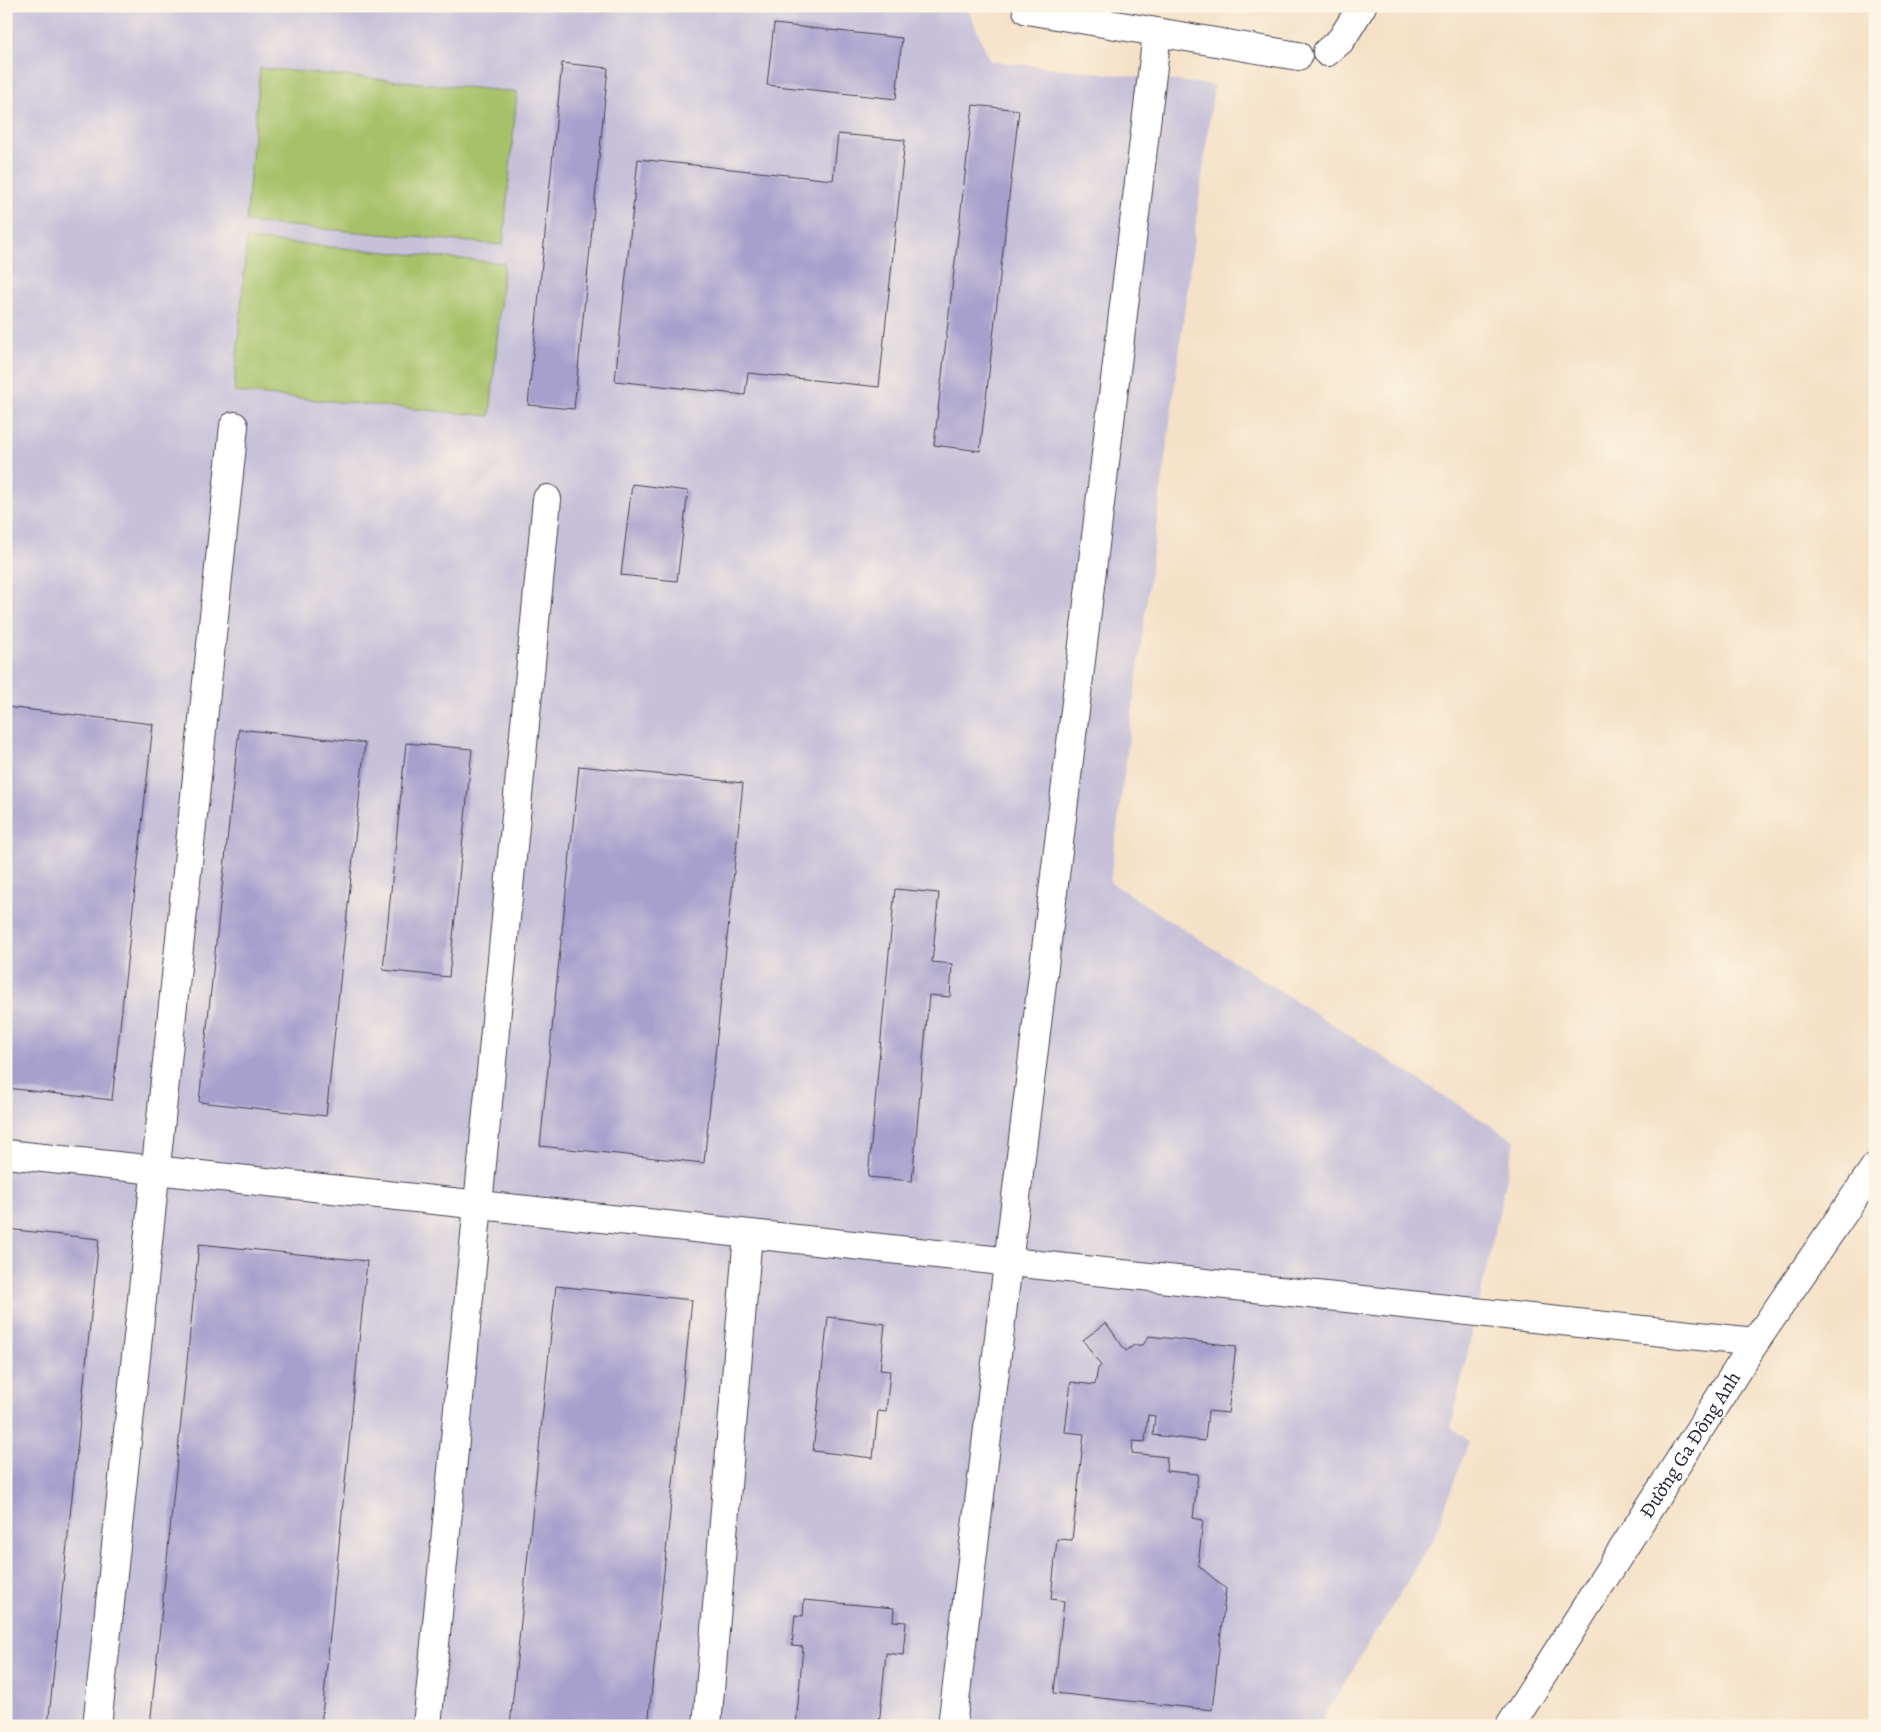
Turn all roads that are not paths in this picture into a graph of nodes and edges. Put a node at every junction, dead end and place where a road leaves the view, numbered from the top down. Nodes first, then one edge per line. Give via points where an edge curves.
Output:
1 (1362, 6) edge
2 (1027, 10) dead end
3 (1157, 33) junction
4 (1328, 52) dead end
5 (1298, 56) dead end
6 (234, 426) dead end
7 (547, 499) dead end
8 (6, 1154) edge
9 (1875, 1166) edge
10 (155, 1170) junction
11 (478, 1204) junction
12 (748, 1234) junction
13 (1008, 1262) junction
14 (1755, 1342) junction
15 (97, 1726) edge
16 (427, 1726) edge
17 (707, 1726) edge
18 (952, 1726) edge
19 (1510, 1726) edge

1 - 4 street via 1341,40
2 - 3 street
3 - 5 street
3 - 13 street
6 - 10 street
7 - 11 street
8 - 10 street
9 - 14 street, Đường Ga Đông Anh
10 - 11 street
10 - 15 street
11 - 12 street
11 - 16 street
12 - 13 street
12 - 17 street
13 - 14 street
13 - 18 street
14 - 19 street, Đường Ga Đông Anh

